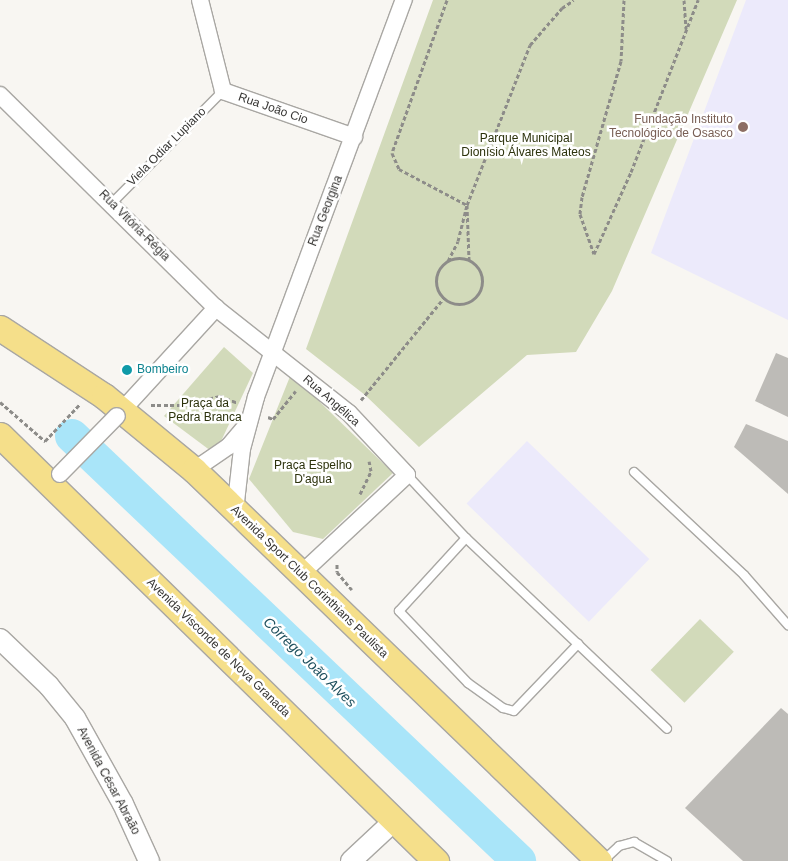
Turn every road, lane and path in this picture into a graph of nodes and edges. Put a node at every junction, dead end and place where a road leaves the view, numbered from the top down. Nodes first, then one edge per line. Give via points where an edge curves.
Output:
1 (200, 0) edge
2 (404, 0) edge
3 (447, 0) edge
4 (574, 0) edge
5 (624, 0) edge
6 (684, 0) edge
7 (698, 0) edge
8 (686, 31) junction
9 (223, 91) junction
10 (0, 95) edge
11 (354, 137) junction
12 (112, 203) junction
13 (467, 205) junction
14 (469, 260) junction
15 (448, 261) junction
16 (444, 298) junction
17 (216, 308) junction
18 (0, 328) edge
19 (272, 353) junction
20 (303, 390) dead end
21 (83, 401) dead end
22 (0, 402) edge
23 (148, 405) dead end
24 (120, 414) junction
25 (350, 414) junction
26 (251, 416) junction
27 (0, 434) edge
28 (368, 456) dead end
29 (194, 470) junction
30 (634, 472) dead end
31 (407, 475) junction
32 (55, 479) junction
33 (357, 498) dead end
34 (235, 511) junction
35 (340, 538) junction
36 (466, 538) junction
37 (301, 574) junction
38 (356, 595) dead end
39 (788, 625) edge
40 (0, 639) edge
41 (578, 644) junction
42 (666, 729) dead end
43 (395, 820) junction
44 (149, 861) edge
45 (351, 861) edge
46 (436, 861) edge
47 (601, 861) edge
48 (667, 861) edge

1 - 9 street, Rua João Cio
2 - 11 street, Rua Georgina
3 - 13 path via 392,153 400,169
4 - 13 path via 562,8 530,45
5 - 8 path via 621,61 582,197 580,214 594,254 613,216
6 - 8 path
7 - 8 path
9 - 11 street, Rua João Cio
9 - 12 lane, Viela Odiar Lupiano
10 - 12 street, Rua Vitória-Régia
11 - 19 street, Rua Georgina
12 - 17 street, Rua Vitória-Régia
13 - 14 path
13 - 15 path via 458,241
14 - 15 path
14 - 16 path via 480,271 482,279 478,294 464,303
15 - 16 path via 436,279
16 - 25 path
17 - 19 street, Rua Vitória-Régia
17 - 24 street
18 - 24 main road, Avenida Sport Club Corinthians Paulista via 45,356
19 - 25 street, Rua Angélica
19 - 26 street, Rua Georgina
20 - 26 path via 295,392 274,419
21 - 22 path via 44,440
23 - 26 path via 184,405 220,396
24 - 29 main road, Avenida Sport Club Corinthians Paulista
24 - 32 street, bridge
25 - 31 street, Rua Angélica
26 - 29 street, Rua Georgina via 229,446
26 - 34 street, Rua Georgina via 239,468
27 - 32 main road, Avenida Visconde de Nova Granada
28 - 33 path via 371,471
29 - 34 main road, Avenida Sport Club Corinthians Paulista
30 - 39 lane via 744,575
31 - 35 street
31 - 36 lane
32 - 43 main road, Avenida Visconde de Nova Granada
34 - 37 main road, Avenida Sport Club Corinthians Paulista
35 - 37 street
35 - 38 path via 337,572
36 - 41 lane
36 - 41 lane via 399,611 468,683 503,708 514,711
37 - 47 main road, Avenida Sport Club Corinthians Paulista
40 - 44 street, Avenida César Abraão via 49,686 75,718 101,762
41 - 42 lane
43 - 45 street
43 - 46 main road, Avenida Visconde de Nova Granada
47 - 48 lane via 619,846 634,842

